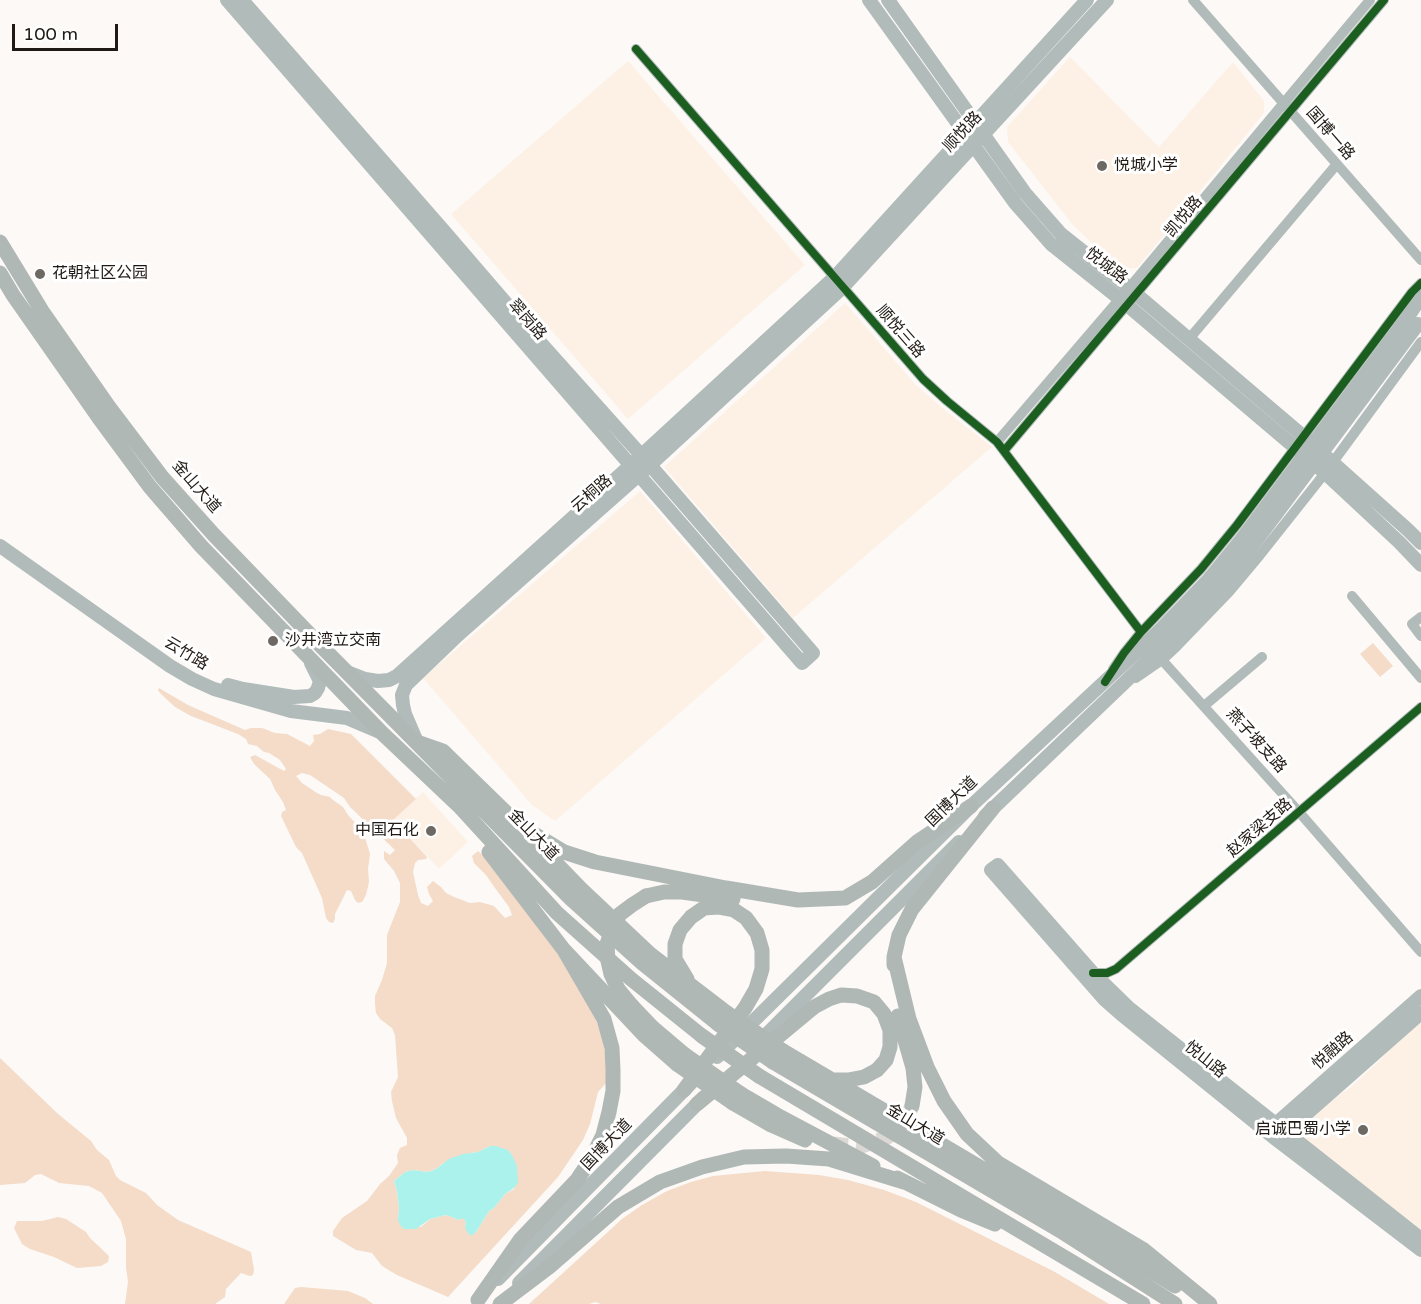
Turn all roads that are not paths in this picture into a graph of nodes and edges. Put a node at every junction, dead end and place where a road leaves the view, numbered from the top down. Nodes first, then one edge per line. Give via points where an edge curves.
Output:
1 (227, 0) edge
2 (242, 0) edge
3 (888, 0) edge
4 (1087, 0) edge
5 (1107, 0) edge
6 (1193, 0) edge
7 (1370, 0) edge
8 (1384, 0) edge
9 (874, 2) edge
10 (636, 49) dead end
11 (1288, 107) junction
12 (980, 129) junction
13 (969, 140) junction
14 (1337, 164) junction
15 (0, 242) edge
16 (1421, 260) edge
17 (0, 273) edge
18 (839, 282) junction
19 (1421, 283) edge
20 (1128, 297) junction
21 (1421, 297) edge
22 (1416, 320) edge
23 (1189, 339) junction
24 (1421, 342) edge
25 (1299, 442) junction
26 (1001, 446) junction
27 (641, 465) junction
28 (1329, 468) junction
29 (0, 537) edge
30 (1421, 543) edge
31 (0, 546) edge
32 (1421, 565) edge
33 (1215, 581) junction
34 (1352, 596) dead end
35 (1421, 616) edge
36 (1141, 632) junction
37 (1421, 636) edge
38 (1262, 657) dead end
39 (309, 659) junction
40 (1162, 660) junction
41 (347, 672) junction
42 (1421, 678) edge
43 (1105, 682) junction
44 (1113, 694) junction
45 (1204, 706) junction
46 (1421, 707) edge
47 (381, 733) junction
48 (417, 742) junction
49 (441, 790) junction
50 (971, 806) junction
51 (993, 807) junction
52 (1299, 812) junction
53 (519, 825) junction
54 (845, 898) junction
55 (564, 950) junction
56 (1421, 952) edge
57 (894, 957) junction
58 (1116, 969) junction
59 (1093, 973) junction
60 (694, 989) junction
61 (1112, 992) junction
62 (1421, 996) edge
63 (1421, 1013) edge
64 (722, 1018) junction
65 (778, 1057) junction
66 (681, 1059) junction
67 (830, 1080) junction
68 (684, 1090) junction
69 (737, 1099) junction
70 (697, 1104) junction
71 (912, 1106) tunnel mouth
72 (1276, 1132) junction
73 (806, 1141) dead end
74 (904, 1182) junction
75 (1421, 1239) edge
76 (1049, 1248) junction
77 (1421, 1250) edge
78 (476, 1302) edge
79 (500, 1304) edge
80 (1143, 1304) edge
81 (1175, 1304) edge
82 (1203, 1304) edge
83 (1210, 1304) edge

1 - 27 main road, 翠岗路
2 - 27 main road, 翠岗路
3 - 12 main road, 悦城路
4 - 12 main road, 顺悦路
5 - 12 main road, 顺悦路
6 - 11 street, 国博一路
7 - 11 street, 凯悦路
8 - 11 street, 凯悦路
9 - 13 main road, 悦城路
10 - 18 street, 顺悦三路
11 - 14 street, 国博一路
11 - 20 street, 凯悦路
12 - 13 main road, 顺悦路
12 - 20 main road, 悦城路 via 1025,193 1061,234
13 - 18 main road, 顺悦路
13 - 20 main road, 悦城路 via 1051,244
14 - 16 street, 国博一路
14 - 23 street
15 - 41 highway, 金山大道 via 42,311 162,477
17 - 39 highway via 150,487
18 - 26 street, 顺悦三路 via 923,379
18 - 27 main road, 云桐路
19 - 25 street
20 - 23 main road, 悦城路
20 - 25 main road, 悦城路
20 - 26 street, 凯悦路
21 - 22 main road, 国博大道
22 - 33 main road, 国博大道, bridge via 1241,540
23 - 25 main road, 悦城路
24 - 28 street
25 - 28 main road, 悦城路
25 - 36 street via 1201,569
26 - 36 street, 顺悦三路
27 - 27 main road, 翠岗路 via 802,663 813,653
27 - 41 main road, 云桐路 via 398,676 378,681
27 - 48 main road, 云桐路 via 406,685 403,705
28 - 30 main road, 悦城路
28 - 32 main road, 悦城路
28 - 40 street via 1229,592
29 - 39 main road, 云竹路 via 174,660 216,682 294,697 310,696 320,681
31 - 47 main road, 云竹路 via 192,679 291,711 347,718
33 - 43 main road, 国博大道
33 - 44 main road, 国博大道 via 1168,641
34 - 42 street
35 - 37 street via 1412,624
36 - 43 street
38 - 45 street
39 - 47 highway
40 - 44 street
40 - 45 street, 燕子坡支路
41 - 48 highway, 金山大道
43 - 50 main road, 国博大道
44 - 51 main road, 国博大道
45 - 52 street, 燕子坡支路
46 - 52 street, 赵家梁支路
47 - 49 highway
48 - 53 highway via 443,751
48 - 64 highway, 金山大道 via 571,899 642,963
49 - 55 highway
49 - 76 highway, bridge via 557,913 702,1036 759,1076
50 - 54 highway
50 - 68 main road, 国博大道
51 - 57 highway via 912,909 899,935
51 - 70 main road, 国博大道
52 - 56 street, 燕子坡支路
52 - 58 street, 赵家梁支路
53 - 54 highway via 564,852 595,862 798,900
53 - 60 highway via 580,889
54 - 66 highway, bridge via 798,909 664,892 646,896 620,914 608,944 611,974 618,989
55 - 66 highway via 644,1035
55 - 78 highway via 604,1019 612,1048 613,1091 609,1112 599,1143 577,1180 520,1240
57 - 71 highway via 897,1011 913,1068
57 - 83 highway via 909,1019 927,1067 967,1134 998,1163 1144,1250
58 - 59 street
58 - 61 street
59 - 61 main road, 悦山路
59 - 72 main road, 悦山路 via 995,867 1104,999
60 - 64 highway
60 - 68 highway via 675,959 680,930 704,908 734,910 757,933 762,969 744,1008
61 - 72 main road, 悦山路
62 - 72 main road, 悦融路
63 - 72 main road, 悦融路
64 - 65 highway, bridge
65 - 67 highway
65 - 81 highway, 金山大道 via 923,1151 1059,1230
66 - 69 highway, bridge
67 - 70 highway via 864,1077 878,1070 886,1060 890,1030 874,1002 841,995 814,1007
67 - 82 highway via 1061,1215
68 - 78 main road, 国博大道
69 - 73 highway via 771,1125
69 - 74 highway via 777,1115
70 - 79 main road, 国博大道
72 - 75 main road, 悦山路
72 - 77 main road, 悦山路
74 - 76 highway
74 - 79 highway via 829,1159 744,1157 702,1167 660,1182 618,1207
76 - 80 highway

